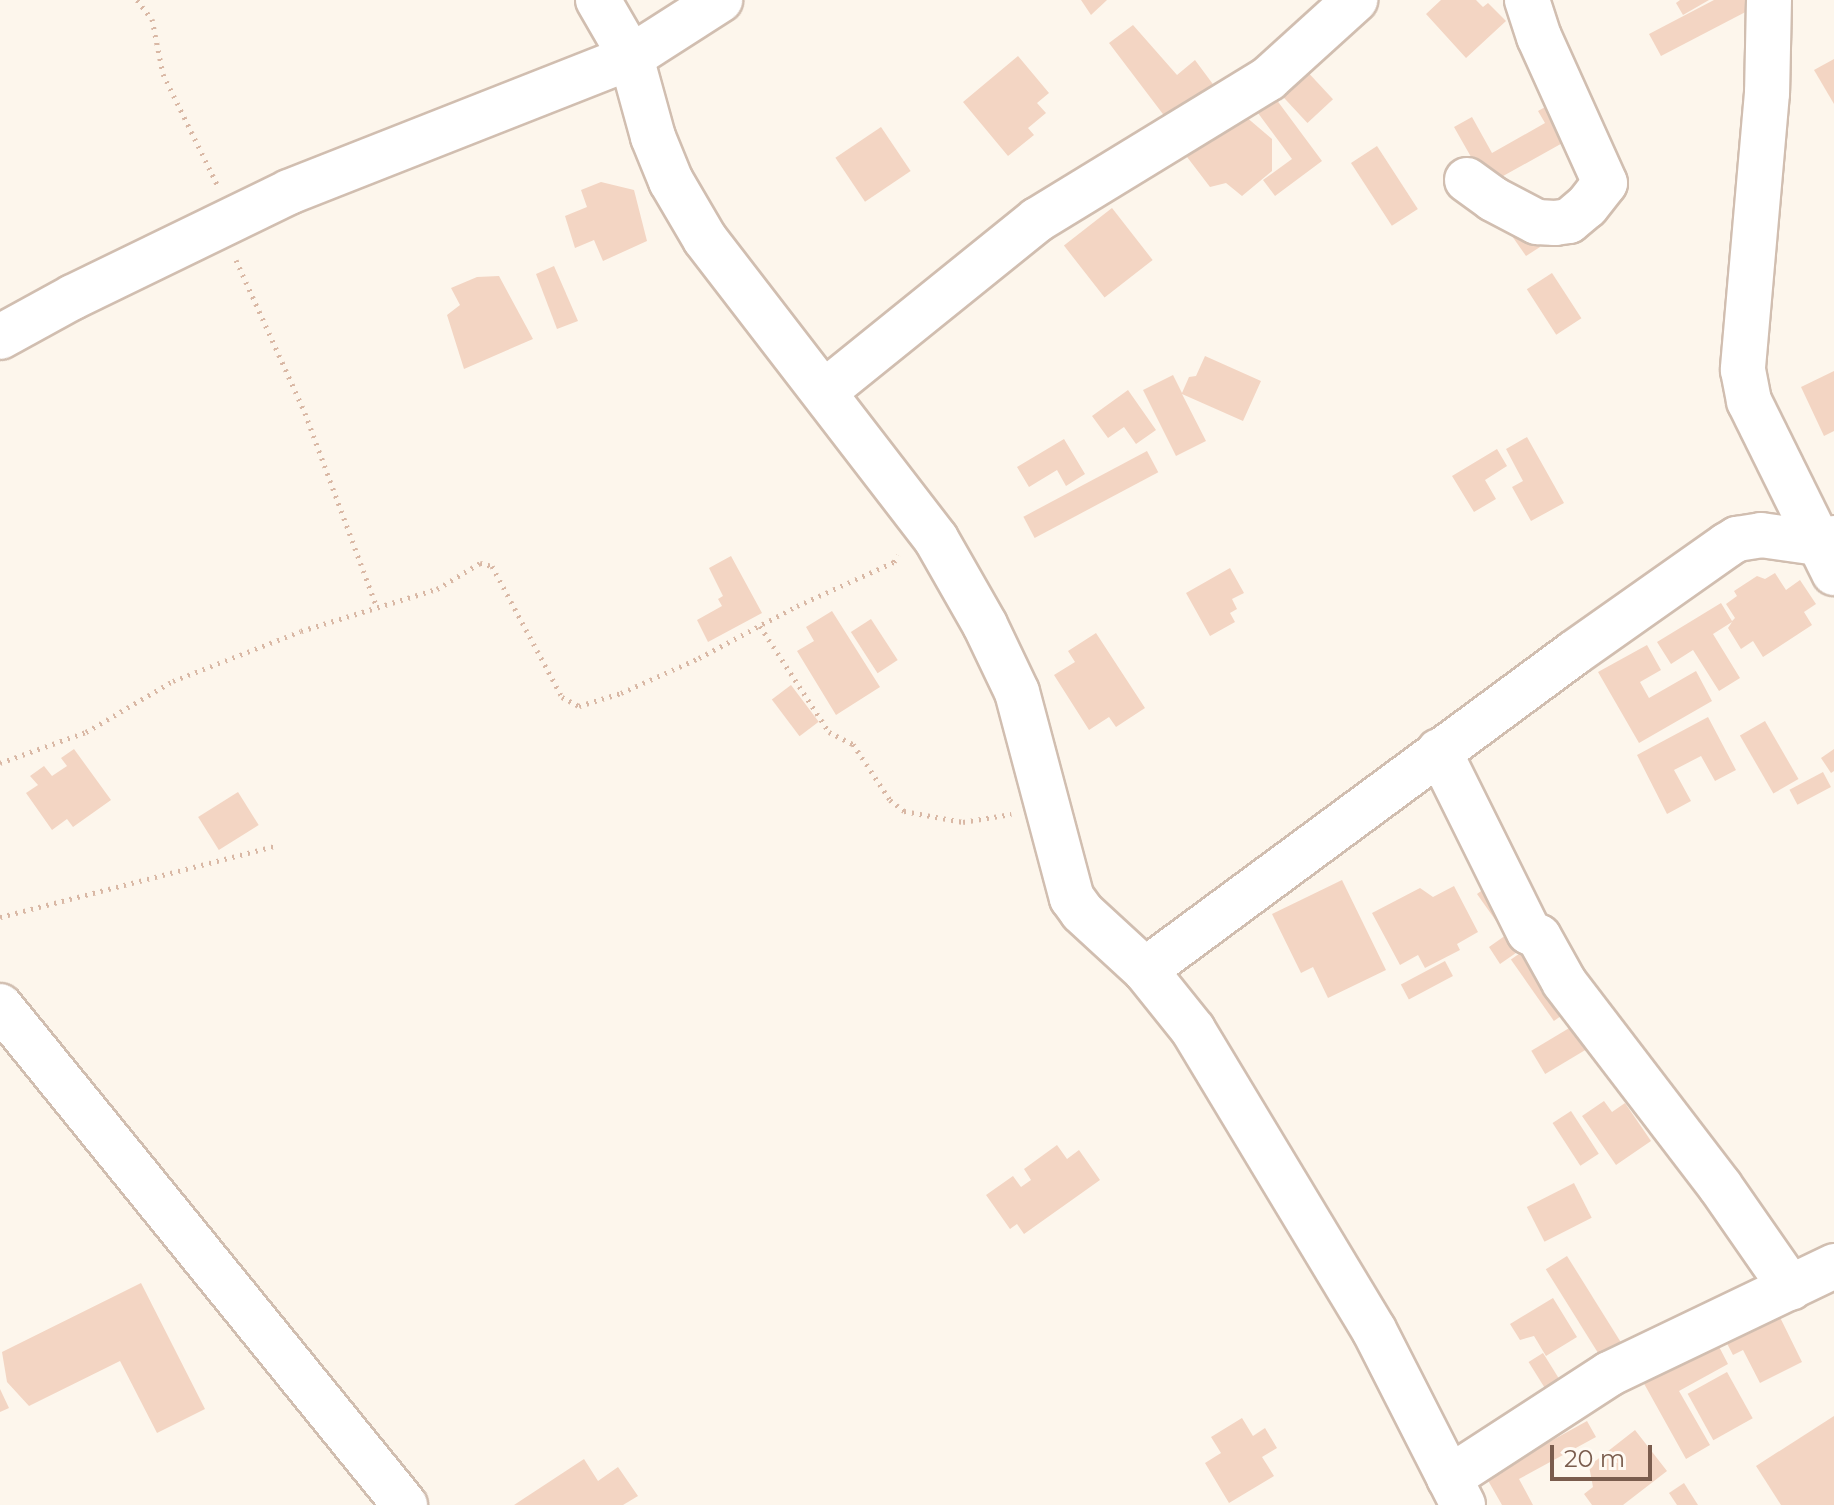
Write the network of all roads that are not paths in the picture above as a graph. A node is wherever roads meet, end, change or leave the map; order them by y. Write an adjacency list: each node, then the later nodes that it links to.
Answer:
1 (598, 0): 6 (street)
2 (720, 0): 6 (street)
3 (1355, 0): 9 (street)
4 (1527, 0): 7 (street)
5 (1769, 0): 10 (street)
6 (631, 57): 8 (street); 9 (street)
7 (1467, 180)
8 (0, 337)
9 (824, 392): 12 (street)
10 (1828, 551): 11 (street)
11 (1439, 751): 12 (street); 15 (street)
12 (1145, 970): 16 (street)
13 (0, 1006): 17 (street)
14 (1834, 1266): 15 (street)
15 (1791, 1288): 16 (street)
16 (1456, 1492)
17 (405, 1505)

